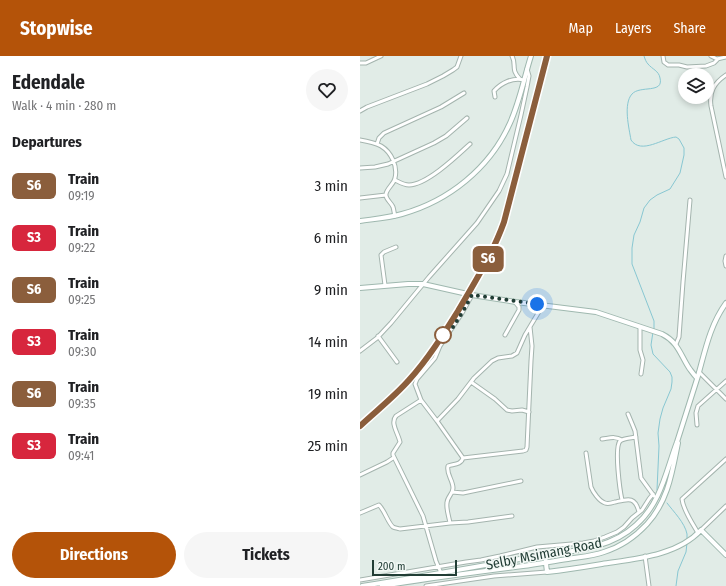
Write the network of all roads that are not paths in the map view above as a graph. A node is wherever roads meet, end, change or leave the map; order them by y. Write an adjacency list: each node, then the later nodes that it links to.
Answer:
1 (381, 56): 9 (street)
2 (461, 56): 15 (street)
3 (512, 56): 12 (street)
4 (531, 56): 10 (main road)
5 (663, 56): 8 (street)
6 (711, 56): 8 (street)
7 (726, 57): 8 (street)
8 (718, 59)
9 (360, 63)
10 (527, 69): 12 (main road); 34 (street)
11 (726, 76): 20 (street)
12 (522, 79): 14 (street); 29 (main road)
13 (464, 93): 18 (street)
14 (495, 97)
15 (360, 111)
16 (467, 118): 22 (street)
17 (360, 140): 18 (street)
18 (377, 144): 22 (street)
19 (470, 144): 25 (street)
20 (722, 156): 21 (street); 24 (street)
21 (726, 158)
22 (394, 161): 23 (street); 25 (street)
23 (360, 168)
24 (726, 177)
25 (395, 180): 26 (street)
26 (386, 195): 27 (street); 29 (street)
27 (360, 198)
28 (690, 200): 45 (street)
29 (395, 216): 30 (main road)
30 (360, 221)
31 (396, 247): 35 (street)
32 (726, 256): 33 (street)
33 (726, 266)
34 (423, 284): 35 (main road); 37 (main road); 44 (street)
35 (385, 285): 36 (main road)
36 (360, 288)
37 (472, 295): 38 (main road); 55 (street)
38 (515, 302): 40 (main road); 43 (street)
39 (726, 303): 48 (main road, Selby Msimang Road)
40 (543, 305): 41 (street); 42 (main road)
41 (530, 327): 52 (street); 56 (street)
42 (642, 328): 45 (main road); 49 (street)
43 (505, 335)
44 (378, 336): 46 (street); 47 (street)
45 (676, 344): 50 (main road)
46 (360, 351)
47 (397, 362)
48 (699, 372): 50 (main road, Selby Msimang Road); 53 (street)
49 (640, 374)
50 (697, 378): 60 (main road, Selby Msimang Road)
51 (726, 381): 53 (street)
52 (471, 382): 56 (street); 58 (street)
53 (717, 389): 54 (street); 59 (street)
54 (726, 399)
55 (421, 400): 58 (street); 65 (street)
56 (529, 412): 66 (street)
57 (628, 414): 61 (street)
58 (437, 421): 66 (street)
59 (697, 425)
60 (682, 426): 72 (main road, Selby Msimang Road); 85 (main road, Selby Msimang Road)
61 (636, 437): 63 (street); 71 (street)
62 (602, 439): 63 (street)
63 (622, 440): 73 (street)
64 (586, 453): 73 (street)
65 (393, 458): 68 (street); 79 (street)
66 (463, 458): 70 (street)
67 (726, 459): 80 (street)
68 (360, 475)
69 (521, 481): 70 (street)
70 (452, 492): 78 (street)
71 (653, 494): 72 (street); 75 (street)
72 (658, 497): 82 (main road, Selby Msimang Road)
73 (622, 500): 75 (street)
74 (726, 506): 80 (street)
75 (639, 512): 81 (street)
76 (360, 513): 79 (street)
77 (512, 516): 78 (street)
78 (450, 523): 79 (street)
79 (426, 526): 86 (street)
80 (699, 532): 83 (main road); 84 (main road)
81 (544, 546): 82 (street); 86 (street)
82 (545, 555): 85 (main road); 88 (main road, Selby Msimang Road)
83 (726, 555)
84 (645, 556): 87 (main road); 94 (street)
85 (546, 563): 87 (main road); 92 (main road, Selby Msimang Road)
86 (438, 567): 88 (street); 89 (street)
87 (547, 572): 90 (street)
88 (441, 573): 91 (main road, Selby Msimang Road)
89 (360, 580)
90 (444, 585): 93 (street)
91 (362, 586)
92 (382, 586)
93 (426, 586)
94 (649, 586)

